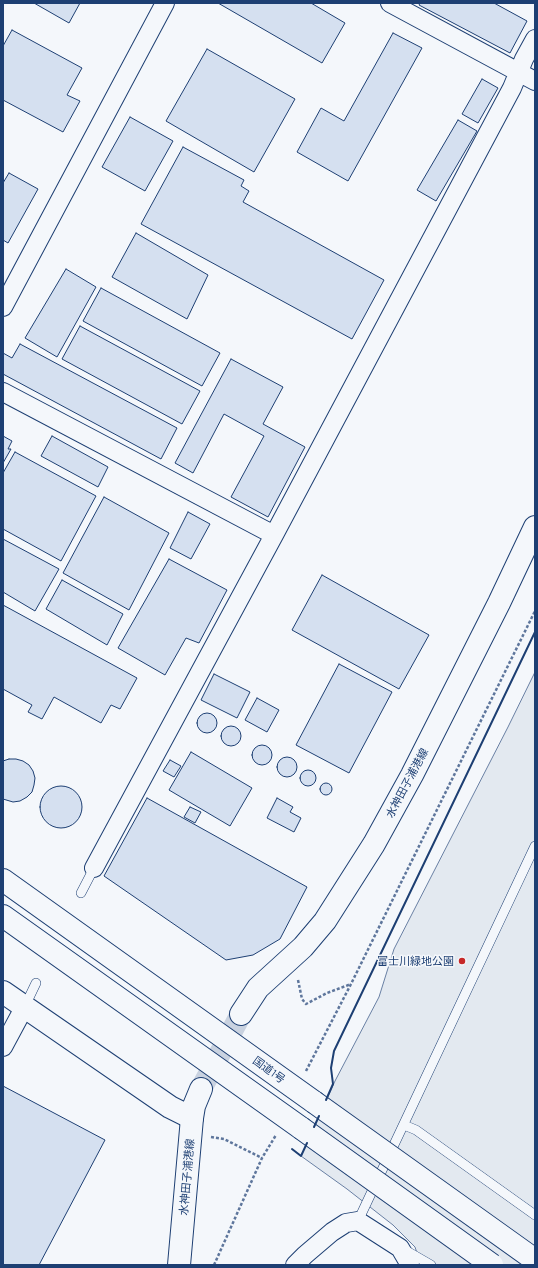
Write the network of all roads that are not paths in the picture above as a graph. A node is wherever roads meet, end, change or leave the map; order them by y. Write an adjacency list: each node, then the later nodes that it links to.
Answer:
1 (165, 3): 6 (street)
2 (390, 3): 4 (street)
3 (535, 38): 4 (street)
4 (518, 72): 5 (street); 9 (street)
5 (535, 81)
6 (3, 307)
7 (3, 392): 9 (street)
8 (535, 527): 18 (main road, 水神田子浦港線)
9 (274, 535): 11 (street)
10 (535, 846): 22 (lane)
11 (94, 868): 13 (lane)
12 (3, 880): 26 (main road, 国道1号, bridge)
13 (81, 893)
14 (3, 916): 31 (main road, bridge)
15 (36, 983): 17 (lane)
16 (3, 992): 17 (main road)
17 (25, 1006): 19 (street); 21 (main road)
18 (241, 1014)
19 (3, 1047)
20 (201, 1090): 21 (main road, 水神田子浦港線)
21 (192, 1118): 27 (main road, 水神田子浦港線)
22 (404, 1125): 23 (lane); 24 (lane)
23 (535, 1215)
24 (358, 1221): 25 (street); 28 (street)
25 (400, 1248): 29 (street); 30 (lane)
26 (535, 1260)
27 (179, 1265)
28 (295, 1265)
29 (410, 1265)
30 (431, 1265)
31 (492, 1265)

